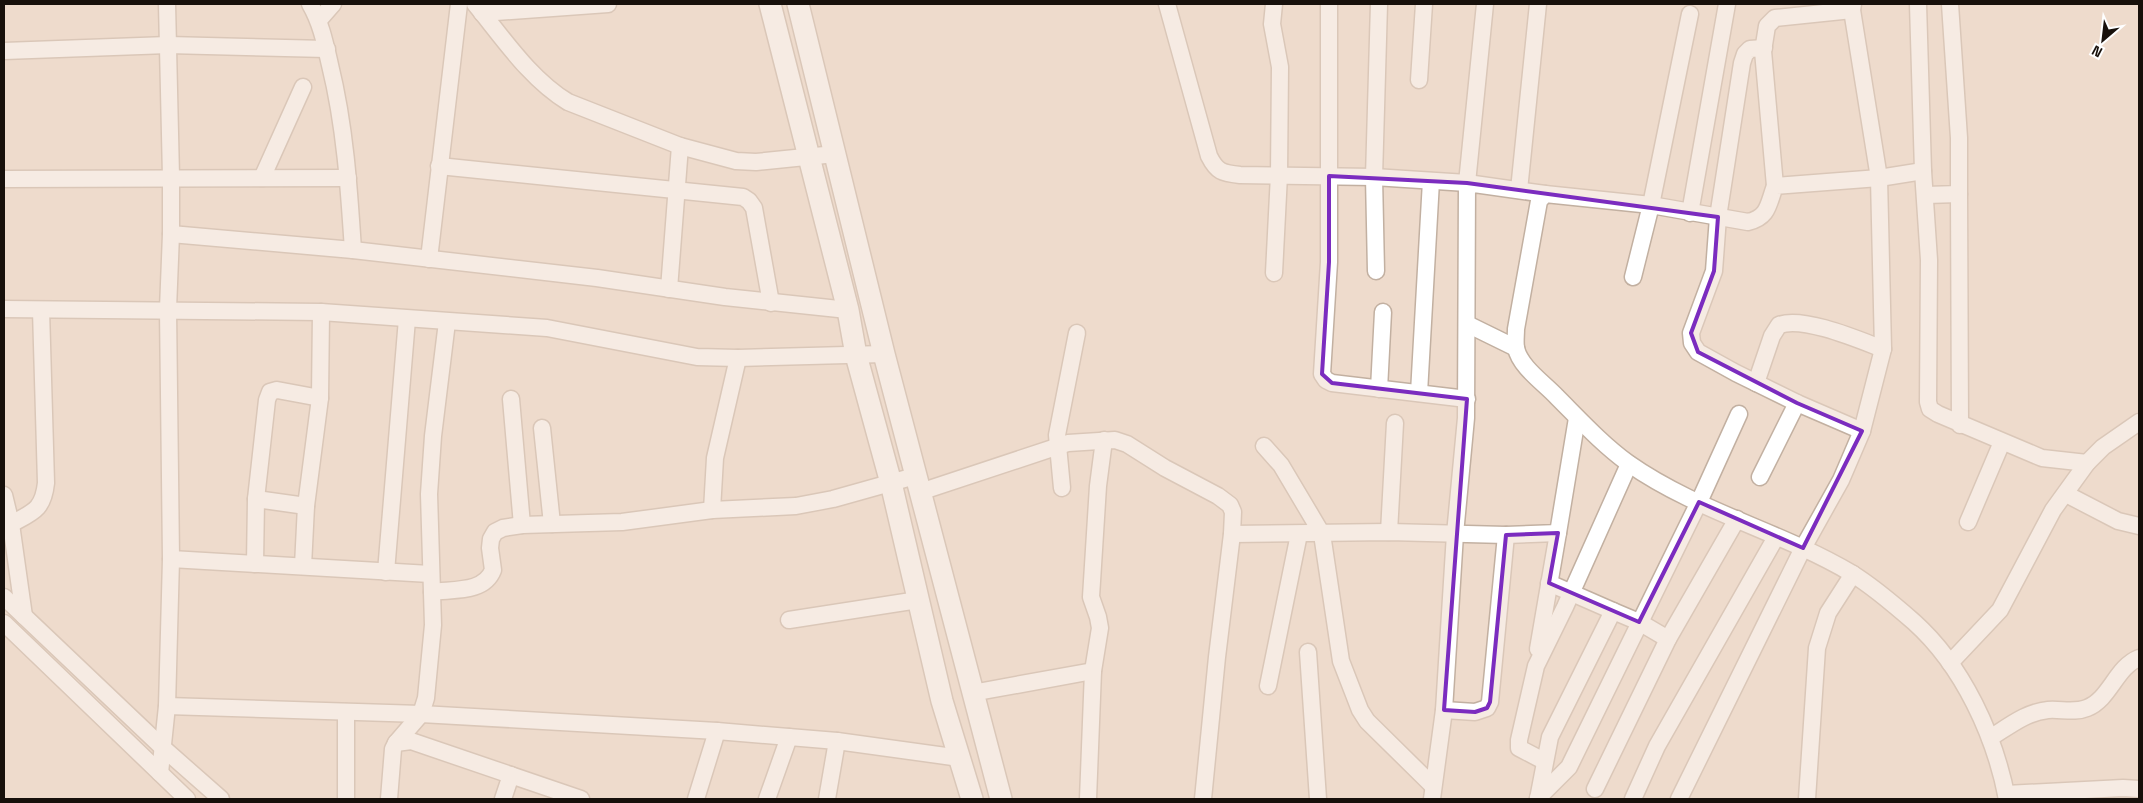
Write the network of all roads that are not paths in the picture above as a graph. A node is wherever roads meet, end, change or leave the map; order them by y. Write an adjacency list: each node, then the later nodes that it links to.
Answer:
1 (167, 4): 22 (street)
2 (310, 4): 21 (street)
3 (333, 4): 21 (street)
4 (460, 4): 31 (street)
5 (608, 4): 19 (street)
6 (770, 4): 30 (main road)
7 (798, 4): 29 (main road)
8 (1167, 4): 33 (street)
9 (1274, 4): 33 (street)
10 (1329, 4): 34 (street)
11 (1379, 4): 36 (street)
12 (1424, 4): 26 (street)
13 (1485, 4): 42 (street)
14 (1538, 4): 44 (street)
15 (1727, 4): 50 (street)
16 (1918, 4): 32 (street)
17 (1950, 4): 47 (street)
18 (1852, 7): 23 (street); 39 (street)
19 (478, 8): 28 (street)
20 (1690, 14): 49 (street)
21 (319, 20): 24 (street)
22 (168, 45): 24 (street); 25 (street); 35 (street)
23 (1764, 48): 43 (street); 51 (street)
24 (327, 49): 38 (street)
25 (4, 51)
26 (1419, 80)
27 (303, 87): 37 (street)
28 (680, 146): 30 (street); 45 (street)
29 (835, 154): 30 (street); 72 (main road)
30 (810, 156): 63 (main road)
31 (439, 166): 45 (street); 54 (street)
32 (1923, 171): 39 (street); 48 (street)
33 (1279, 175): 34 (street); 56 (street)
34 (1329, 176): 36 (street); 76 (street)
35 (171, 177): 37 (street); 40 (street); 52 (street)
36 (1374, 177): 41 (street); 55 (street)
37 (262, 178): 38 (street)
38 (348, 178): 53 (street)
39 (1879, 178): 43 (street); 71 (street)
40 (4, 179)
41 (1430, 181): 42 (street); 77 (street)
42 (1467, 183): 44 (street); 68 (street)
43 (1775, 186): 51 (street)
44 (1519, 190): 46 (street)
45 (678, 191): 58 (street); 59 (street)
46 (1545, 194): 49 (street); 70 (street)
47 (1959, 194): 48 (street); 86 (street)
48 (1926, 195): 86 (street)
49 (1651, 205): 50 (street); 57 (street)
50 (1690, 213): 51 (street)
51 (1718, 217): 75 (street)
52 (171, 234): 53 (street); 61 (street)
53 (353, 250): 54 (street)
54 (430, 259): 58 (street)
55 (1376, 271)
56 (1274, 273)
57 (1633, 277)
58 (670, 289): 59 (street)
59 (771, 303): 63 (street)
60 (4, 309): 62 (street)
61 (168, 309): 62 (street); 64 (street); 120 (street)
62 (41, 310): 107 (street)
63 (848, 310): 73 (main road)
64 (321, 312): 66 (street); 78 (street)
65 (1383, 312): 76 (street)
66 (406, 319): 67 (street); 123 (street)
67 (447, 322): 74 (street); 124 (street)
68 (1466, 324): 70 (street); 80 (street)
69 (1077, 333): 92 (street)
70 (1516, 348): 83 (street)
71 (1883, 349): 75 (street); 88 (street)
72 (884, 354): 73 (street); 97 (main road)
73 (856, 355): 74 (street); 96 (main road)
74 (738, 358): 104 (street)
75 (1756, 383): 81 (street)
76 (1379, 389): 77 (street)
77 (1419, 393): 80 (street)
78 (320, 398): 101 (street); 103 (street)
79 (511, 399): 109 (street)
80 (1467, 399): 116 (street)
81 (1797, 404): 88 (street); 95 (street)
82 (1739, 414): 102 (street)
83 (1577, 418): 93 (street); 112 (street)
84 (2139, 422): 94 (street)
85 (1396, 423): 111 (street)
86 (1960, 425): 90 (street)
87 (542, 428): 108 (street)
88 (1862, 431): 119 (street)
89 (1104, 440): 92 (street); 113 (street); 141 (street)
90 (2002, 442): 94 (street); 106 (street)
91 (1264, 446): 115 (street)
92 (1058, 447): 97 (street); 98 (street)
93 (1629, 464): 102 (street); 128 (street)
94 (2087, 464): 99 (street)
95 (1760, 477)
96 (891, 483): 97 (street); 104 (street); 130 (main road)
97 (917, 484): 143 (main road)
98 (1062, 488)
99 (2066, 494): 110 (street); 139 (street)
100 (4, 495): 107 (street)
101 (256, 499): 103 (street); 121 (street)
102 (1699, 502): 105 (street); 134 (street)
103 (306, 506): 122 (street)
104 (712, 510): 108 (street)
105 (1737, 519): 118 (street); 136 (street)
106 (1968, 522)
107 (11, 524): 132 (street)
108 (552, 524): 109 (street)
109 (522, 525): 127 (street)
110 (2139, 526)
111 (1389, 532): 115 (street); 116 (street)
112 (1558, 533): 117 (street); 126 (street)
113 (1232, 534): 114 (street); 174 (street)
114 (1299, 534): 115 (street); 142 (street)
115 (1322, 534): 160 (street)
116 (1455, 534): 117 (street); 145 (street)
117 (1506, 535): 145 (street)
118 (1776, 536): 119 (street); 177 (street)
119 (1803, 548): 125 (street); 178 (street)
120 (171, 559): 121 (street); 144 (street)
121 (255, 564): 122 (street)
122 (303, 566): 123 (street)
123 (386, 572): 124 (street)
124 (430, 574): 127 (street)
125 (1853, 574): 139 (street); 179 (street)
126 (1549, 583): 128 (street); 140 (street)
127 (432, 592): 147 (street)
128 (1572, 592): 131 (street); 140 (street)
129 (4, 597): 132 (street)
130 (918, 600): 133 (street); 154 (main road)
131 (1613, 611): 134 (street); 155 (street)
132 (24, 616): 153 (street)
133 (789, 620)
134 (1639, 622): 136 (street); 176 (street)
135 (4, 624): 156 (street)
136 (1668, 639): 158 (street)
137 (1308, 652): 175 (street)
138 (2139, 658): 150 (street)
139 (1950, 663): 150 (street)
140 (1536, 666): 155 (street)
141 (1093, 671): 143 (street); 173 (street)
142 (1268, 686)
143 (972, 692): 172 (main road)
144 (167, 706): 146 (street); 153 (street)
145 (1444, 710): 160 (street)
146 (346, 712): 147 (street); 164 (street)
147 (421, 714): 148 (street); 152 (street)
148 (718, 731): 149 (street); 168 (street)
149 (789, 737): 151 (street); 169 (street)
150 (1990, 738): 161 (street)
151 (837, 741): 154 (street); 170 (street)
152 (396, 743): 157 (street); 165 (street)
153 (162, 747): 156 (street); 163 (street)
154 (960, 758): 171 (main road)
155 (1544, 761): 176 (street)
156 (160, 773): 162 (street)
157 (511, 775): 166 (street); 167 (street)
158 (1595, 789)
159 (2139, 789): 161 (street)
160 (1433, 793)
161 (2006, 796)
162 (187, 799)
163 (221, 799)
164 (346, 799)
165 (389, 799)
166 (503, 799)
167 (582, 799)
168 (696, 799)
169 (767, 799)
170 (827, 799)
171 (972, 799)
172 (1002, 799)
173 (1088, 799)
174 (1203, 799)
175 (1318, 799)
176 (1538, 799)
177 (1633, 799)
178 (1680, 799)
179 (1807, 799)

